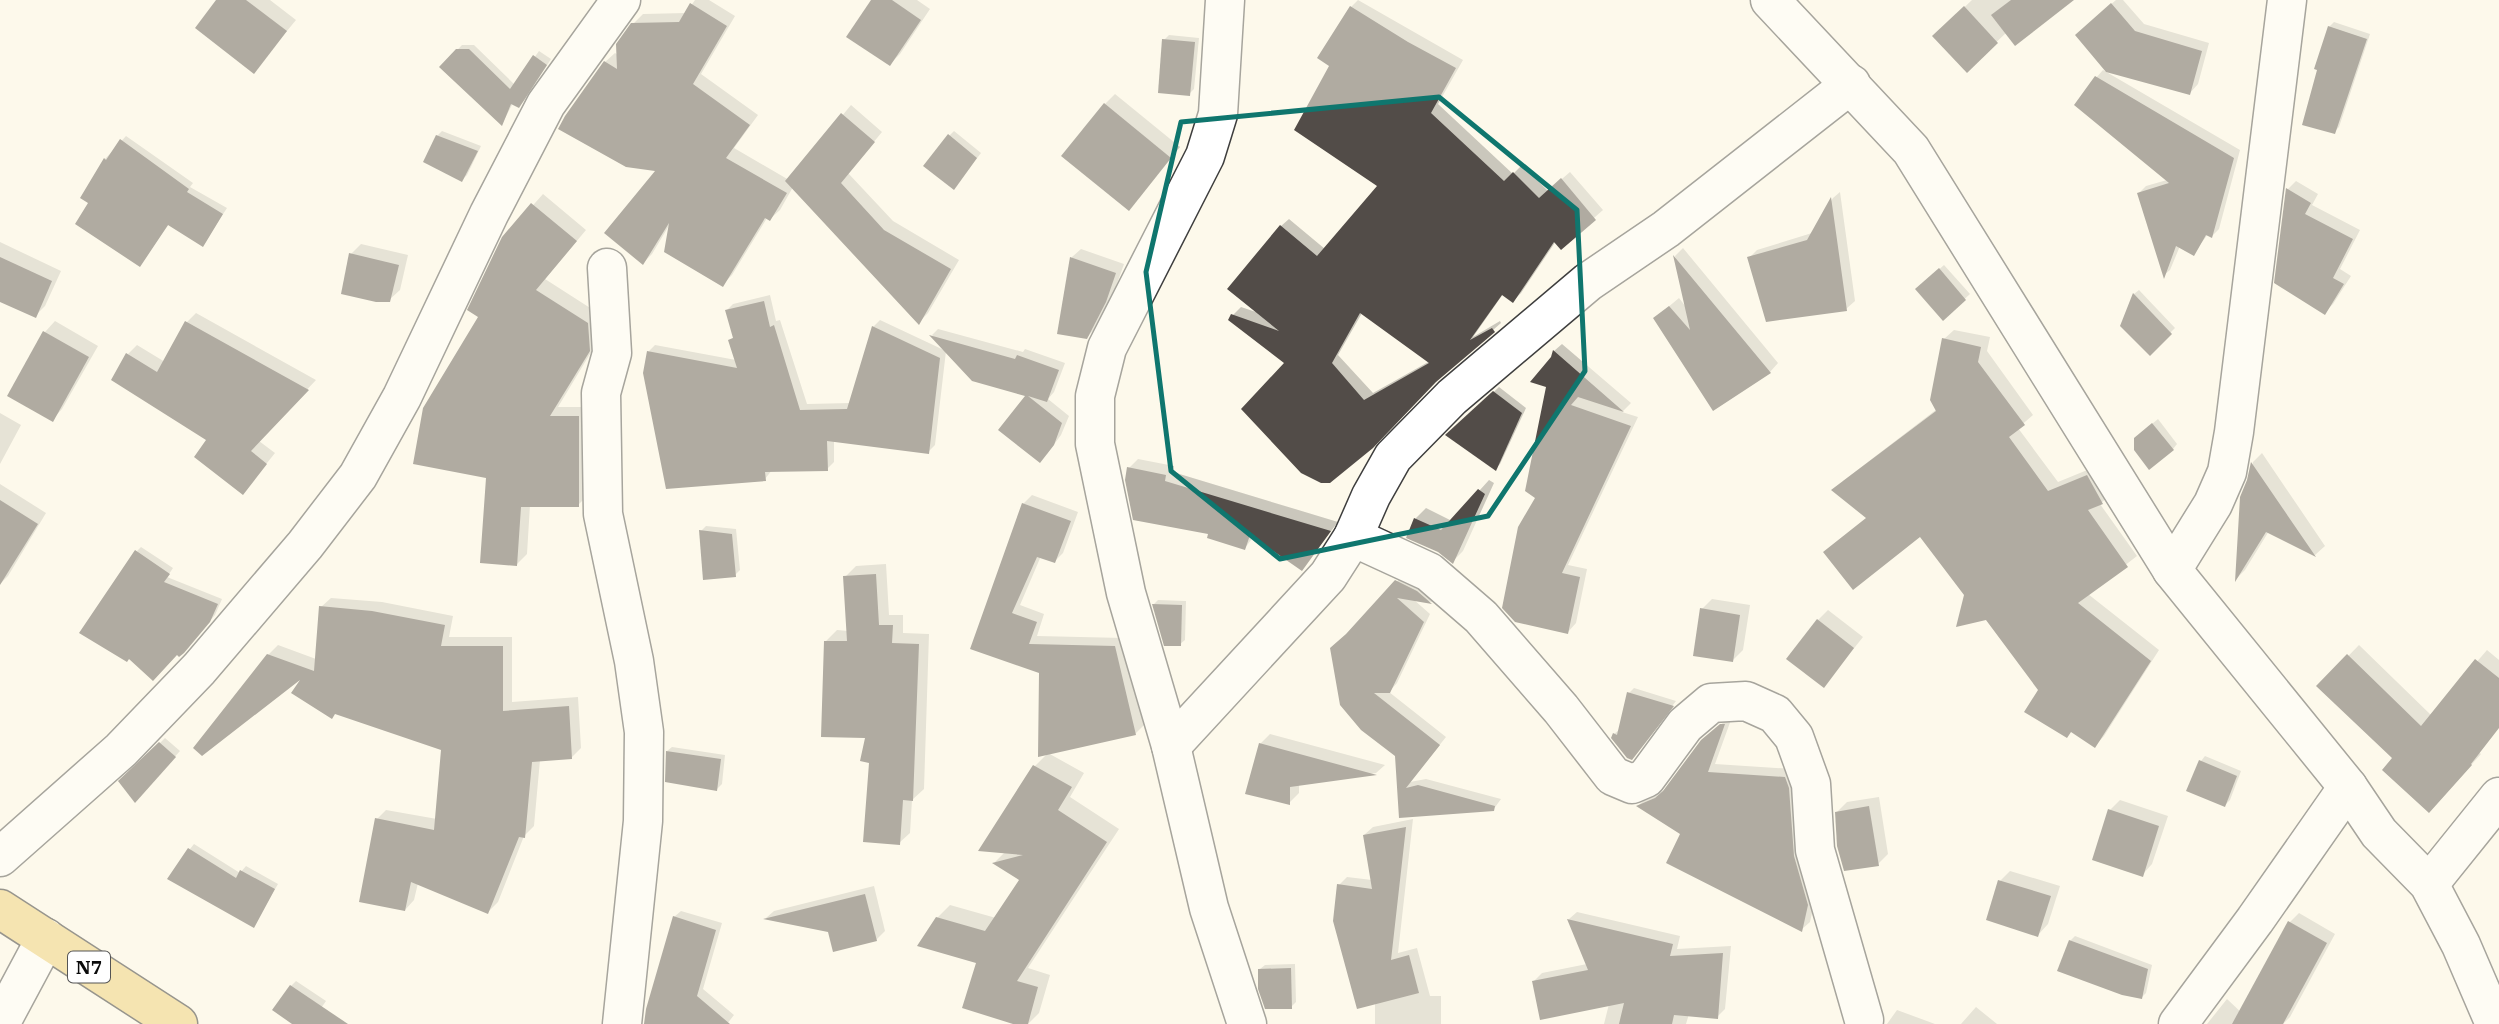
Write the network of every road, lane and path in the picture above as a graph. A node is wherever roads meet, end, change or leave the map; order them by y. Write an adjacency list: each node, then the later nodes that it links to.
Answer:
1 (621, 0): 12 (street)
2 (1225, 0): 9 (street)
3 (2287, 0): 8 (street)
4 (1788, 7): 5 (street)
5 (1851, 84): 7 (street); 8 (street)
6 (607, 268): 20 (street)
7 (1353, 537): 9 (street); 16 (street)
8 (2172, 570): 10 (street)
9 (1171, 746): 21 (street)
10 (2348, 787): 13 (street); 22 (street)
11 (2499, 797): 13 (street)
12 (0, 857)
13 (2429, 884): 17 (street)
14 (0, 909): 15 (main road, N7)
15 (46, 939): 18 (street); 19 (main road, N7)
16 (1864, 1020)
17 (2496, 1023)
18 (0, 1024)
19 (178, 1024)
20 (622, 1024)
21 (1247, 1024)
22 (2178, 1024)

